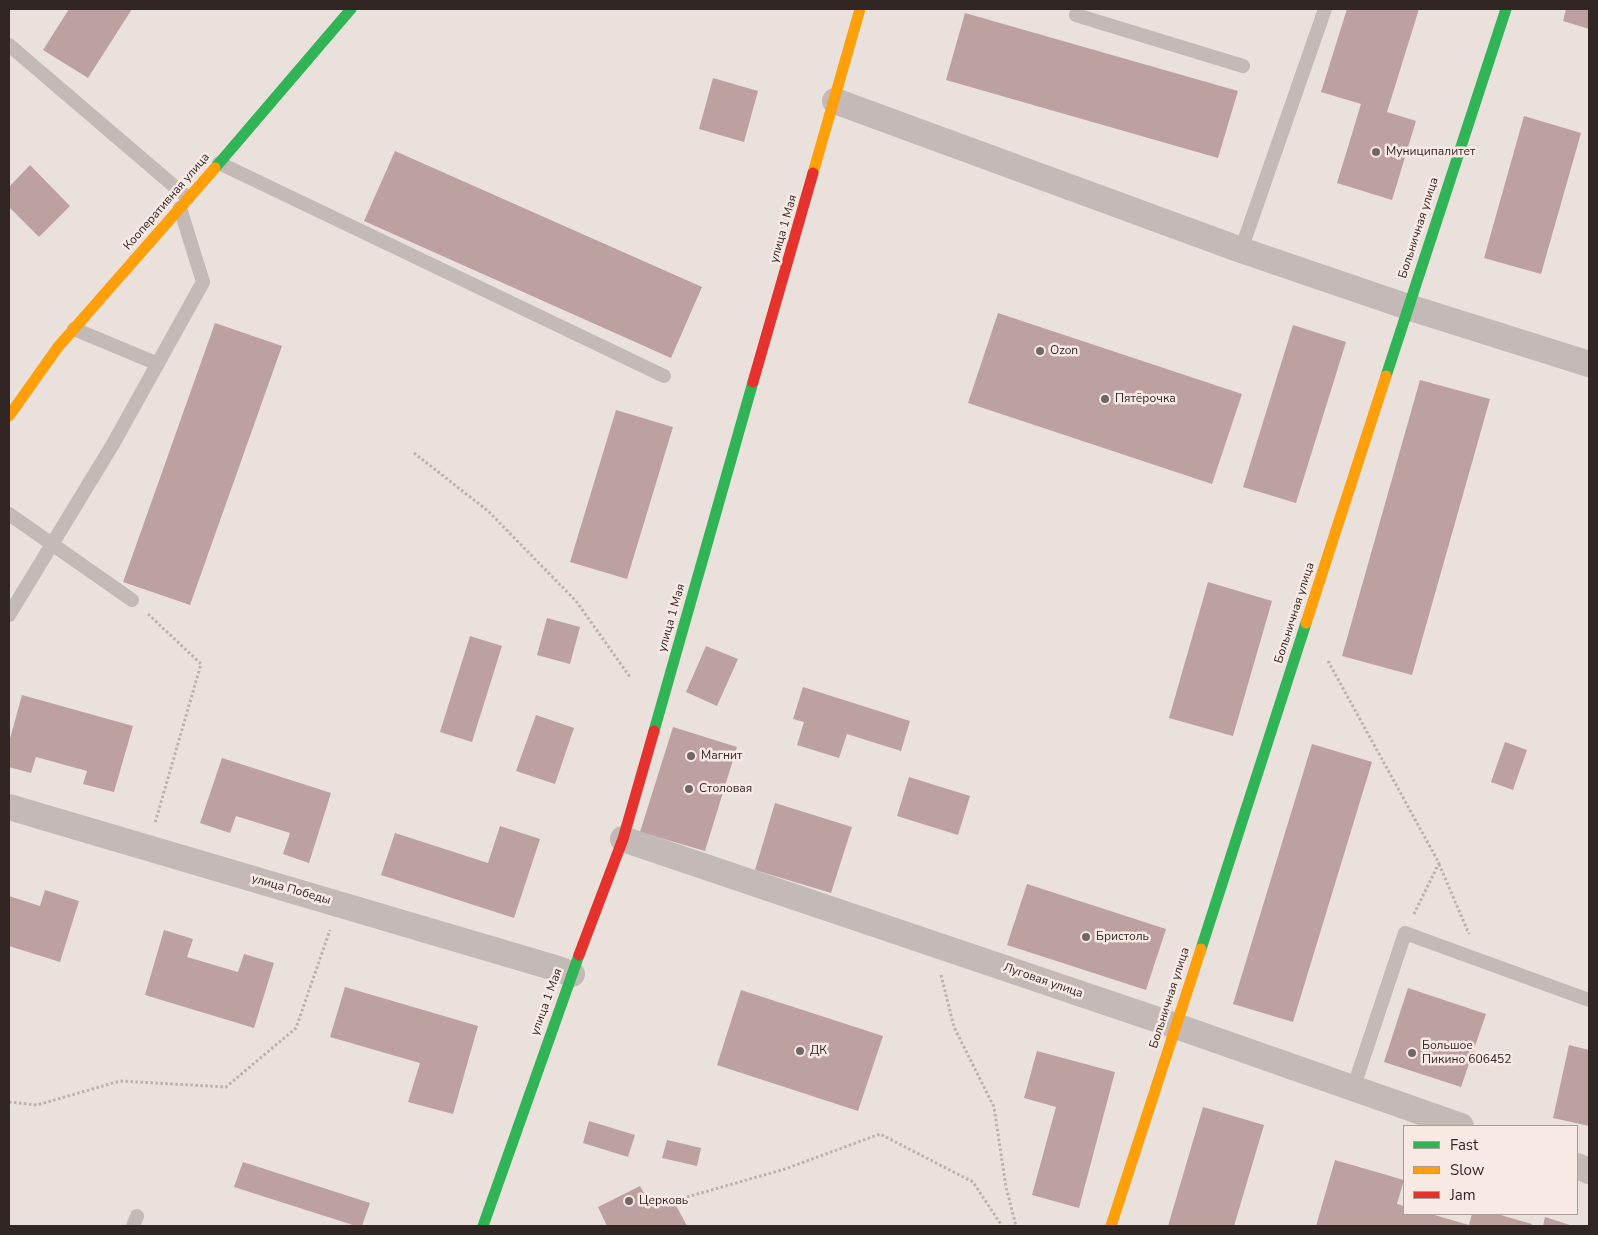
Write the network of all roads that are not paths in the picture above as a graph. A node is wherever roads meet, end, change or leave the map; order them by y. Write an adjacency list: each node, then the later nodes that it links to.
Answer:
1 (351, 9): 9 (street, Кооперативная улица)
2 (860, 9): 8 (street, улица 1 Мая)
3 (1078, 9): 7 (lane)
4 (1325, 9): 11 (lane)
5 (1506, 9): 12 (street, Больничная улица)
6 (9, 46): 10 (lane)
7 (1243, 66)
8 (835, 100): 11 (street); 23 (street, улица 1 Мая)
9 (219, 163): 10 (street, Кооперативная улица); 16 (lane)
10 (184, 203): 13 (street, Кооперативная улица); 14 (lane)
11 (1241, 250): 12 (street)
12 (1408, 307): 15 (street); 26 (street, Больничная улица)
13 (74, 329): 14 (lane); 17 (street, Кооперативная улица)
14 (158, 364): 19 (lane)
15 (1589, 364)
16 (664, 376)
17 (9, 416)
18 (9, 514): 19 (lane)
19 (52, 544): 20 (lane); 21 (lane)
20 (132, 600)
21 (9, 616)
22 (9, 807): 24 (street, улица Победы)
23 (623, 839): 24 (street, улица 1 Мая); 26 (street, Луговая улица)
24 (572, 974): 29 (street, улица 1 Мая)
25 (1589, 1000): 27 (lane)
26 (1176, 1026): 27 (street, Луговая улица); 30 (street, Больничная улица)
27 (1353, 1089): 28 (street, Луговая улица)
28 (1459, 1125)
29 (483, 1226)
30 (1111, 1226)

